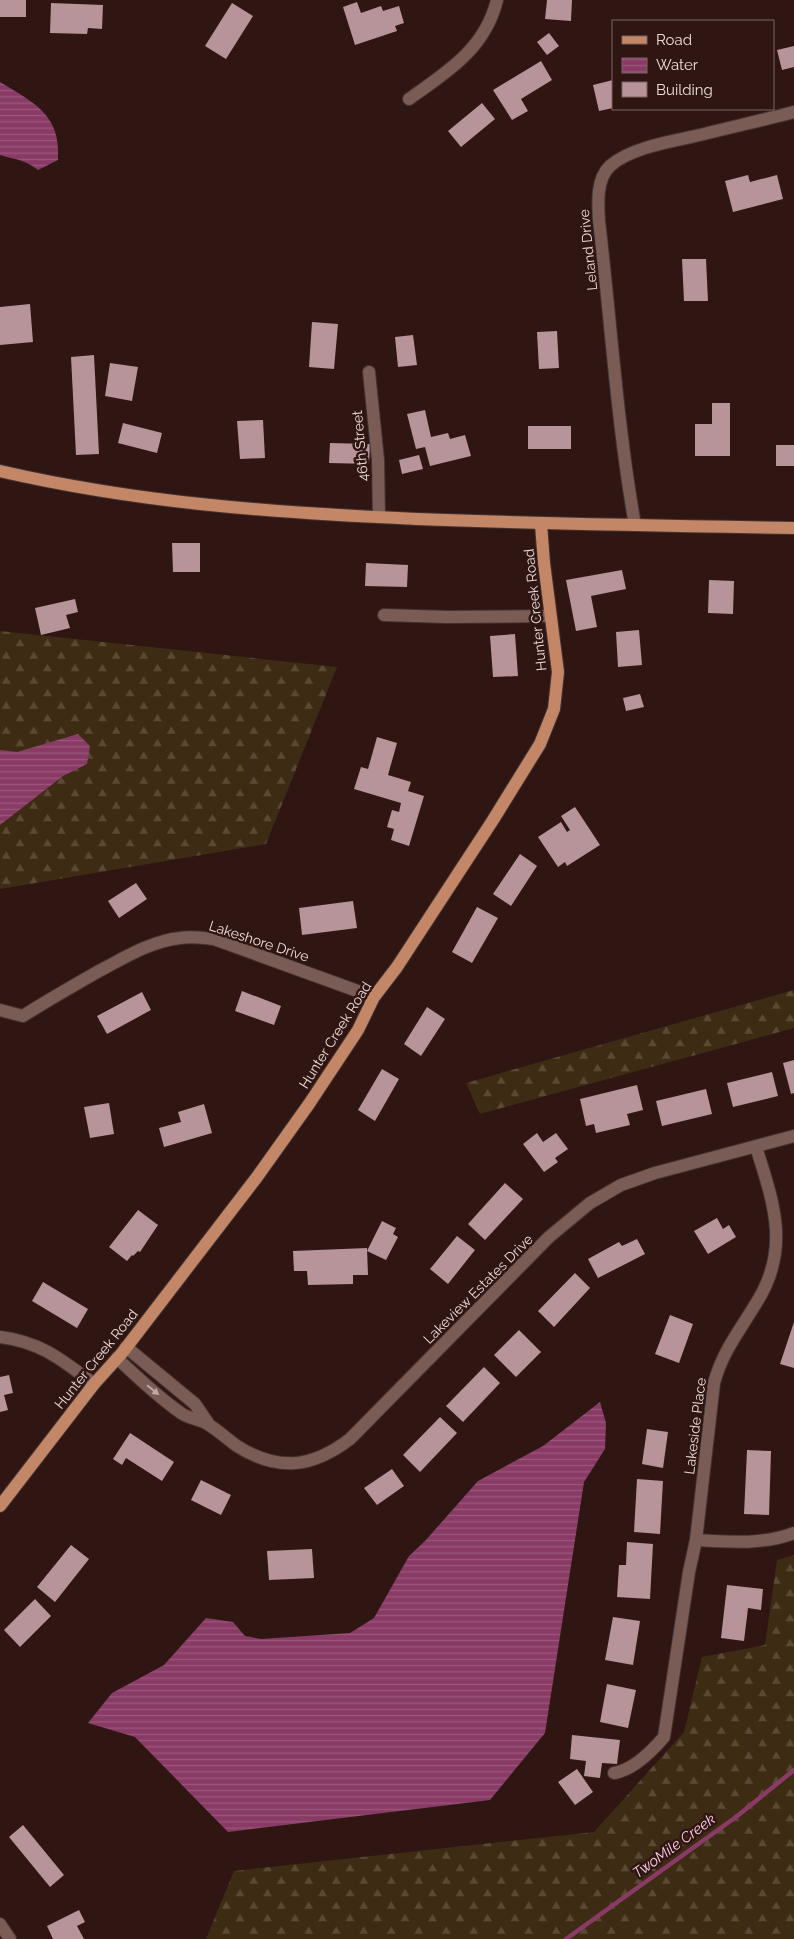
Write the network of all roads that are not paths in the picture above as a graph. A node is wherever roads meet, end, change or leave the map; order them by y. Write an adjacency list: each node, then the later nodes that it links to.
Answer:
1 (497, 0): 2 (street)
2 (409, 99)
3 (794, 112): 8 (street, Leland Drive)
4 (369, 372): 6 (street, 46th Street)
5 (0, 471): 6 (main road)
6 (379, 517): 7 (main road)
7 (542, 524): 8 (main road); 11 (main road, Hunter Creek Road)
8 (635, 525): 9 (main road)
9 (794, 528)
10 (384, 615): 11 (street)
11 (550, 616): 12 (main road, Hunter Creek Road)
12 (374, 998): 13 (street, Lakeshore Drive); 17 (main road, Hunter Creek Road)
13 (0, 1010)
14 (794, 1136): 15 (street, Lakeview Estates Drive)
15 (756, 1147): 20 (street, Lakeview Estates Drive); 23 (street, Lakeside Place)
16 (0, 1337): 19 (street)
17 (126, 1347): 18 (main road, Hunter Creek Road); 20 (street, Lakeview Estates Drive)
18 (117, 1358): 19 (main road, Hunter Creek Road); 20 (street, Lakeview Estates Drive, one-way to 20)
19 (94, 1384): 21 (main road, Hunter Creek Road)
20 (208, 1423)
21 (0, 1506)
22 (794, 1533): 23 (street)
23 (696, 1540): 24 (street, Lakeside Place)
24 (614, 1773)
25 (0, 1924): 26 (street)
26 (10, 1939)

